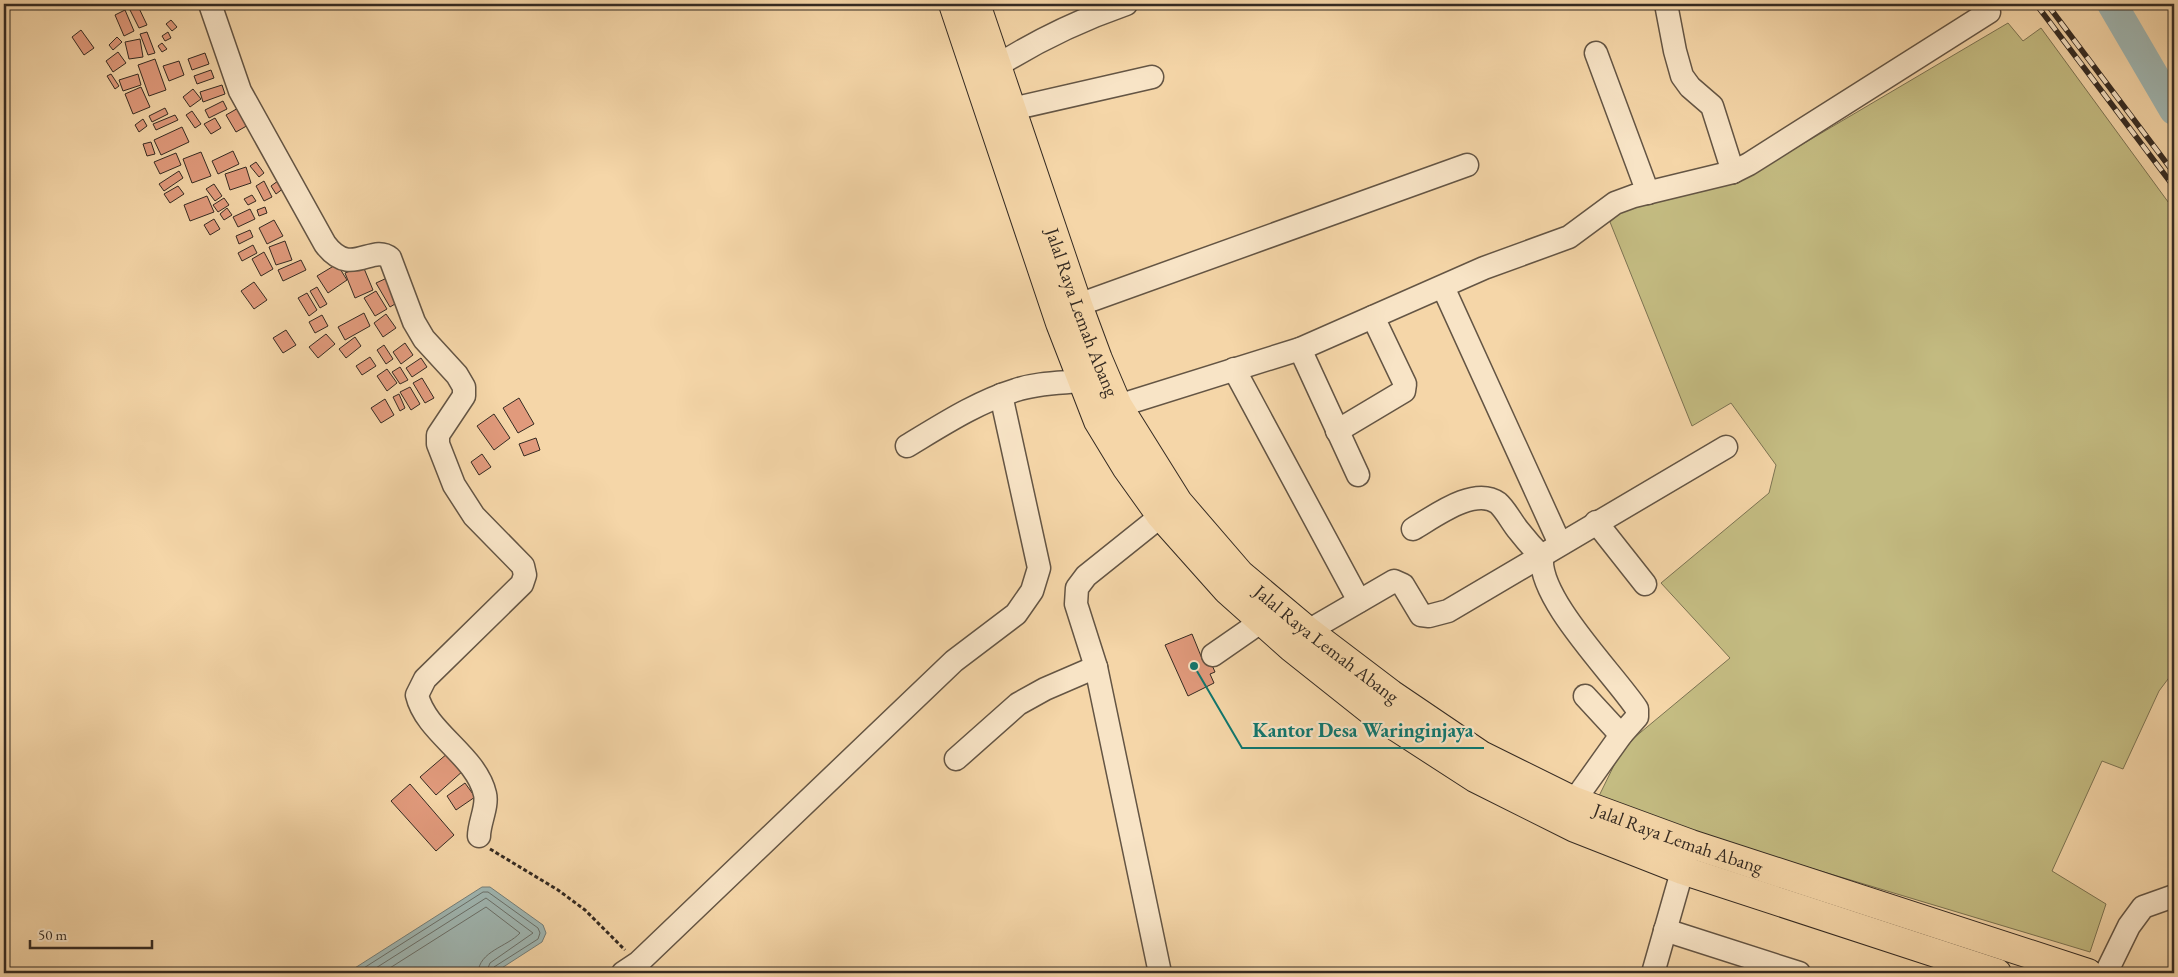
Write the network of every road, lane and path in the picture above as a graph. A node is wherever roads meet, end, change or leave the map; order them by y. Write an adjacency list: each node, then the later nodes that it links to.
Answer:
1 (210, 4): 41 (street)
2 (953, 4): 19 (highway, Jalal Raya Lemah Abang)
3 (976, 4): 8 (highway, Jalal Raya Lemah Abang)
4 (1126, 4): 8 (street)
5 (1666, 4): 12 (street)
6 (1989, 12): 12 (street)
7 (1596, 53): 13 (street)
8 (998, 66): 10 (highway, Jalal Raya Lemah Abang)
9 (1152, 77): 10 (street)
10 (1012, 109): 15 (highway, Jalal Raya Lemah Abang)
11 (1467, 165): 15 (street)
12 (1733, 172): 13 (street)
13 (1648, 193): 14 (street)
14 (1443, 286): 16 (street); 29 (street)
15 (1078, 305): 21 (highway, Jalal Raya Lemah Abang)
16 (1373, 317): 17 (street); 22 (street)
17 (1300, 348): 18 (street); 22 (street)
18 (1234, 369): 21 (street); 32 (street)
19 (1081, 381): 20 (street); 26 (highway, Jalal Raya Lemah Abang)
20 (1001, 395): 23 (street); 46 (street)
21 (1118, 406): 34 (highway, Jalal Raya Lemah Abang)
22 (1337, 431): 25 (street)
23 (907, 446)
24 (1726, 447): 27 (street)
25 (1358, 475)
26 (1161, 516): 33 (highway, Jalal Raya Lemah Abang); 36 (street)
27 (1596, 522): 29 (street); 31 (street)
28 (1413, 529): 30 (street)
29 (1560, 544): 30 (street)
30 (1542, 557): 32 (street); 38 (street)
31 (1645, 584)
32 (1359, 600): 34 (street)
33 (1262, 621): 35 (street); 43 (highway, Jalal Raya Lemah Abang)
34 (1308, 631): 40 (highway, Jalal Raya Lemah Abang)
35 (1213, 655)
36 (1096, 667): 39 (street); 47 (street)
37 (1585, 696): 38 (street)
38 (1621, 735): 40 (street)
39 (956, 759)
40 (1574, 801): 42 (highway, Jalal Raya Lemah Abang)
41 (479, 836): 46 (path)
42 (1690, 844): 43 (street); 51 (highway, Jalal Raya Lemah Abang)
43 (1682, 870): 45 (street); 50 (highway, Jalal Raya Lemah Abang)
44 (2174, 896): 52 (street)
45 (1665, 930): 48 (street); 49 (street)
46 (630, 968)
47 (1160, 973)
48 (1653, 973)
49 (1799, 973)
50 (1997, 973)
51 (2088, 973)
52 (2106, 973)

